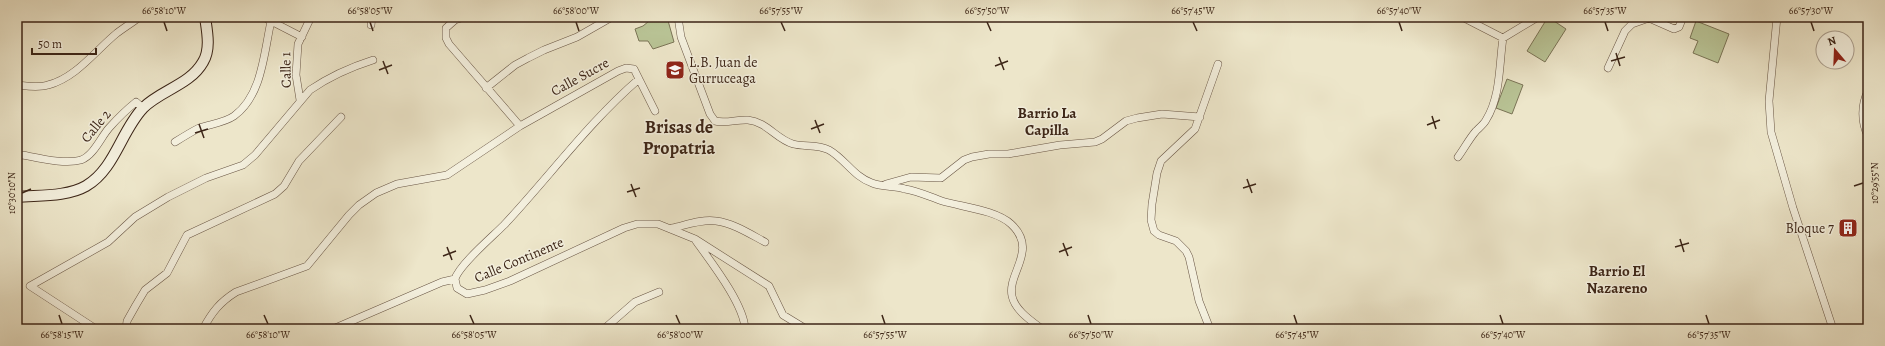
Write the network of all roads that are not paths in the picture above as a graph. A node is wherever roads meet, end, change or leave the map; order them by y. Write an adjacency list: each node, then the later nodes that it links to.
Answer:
1 (140, 17): 19 (street)
2 (205, 17): 23 (main road)
3 (311, 17): 13 (street, Calle 1)
4 (372, 17): 12 (street)
5 (464, 17): 20 (street)
6 (612, 17): 20 (street)
7 (678, 17): 32 (street)
8 (1462, 17): 14 (street)
9 (1538, 17): 14 (street)
10 (1683, 17): 17 (street)
11 (1778, 17): 52 (street)
12 (370, 25)
13 (302, 37): 22 (street, Calle 1); 29 (street)
14 (1503, 38): 31 (street)
15 (373, 60): 22 (street)
16 (1218, 64): 26 (street)
17 (1608, 68)
18 (639, 79): 24 (street, Calle Sucre); 27 (street, Calle Sucre); 37 (street, Calle Continente)
19 (17, 85)
20 (486, 88): 27 (street)
21 (1868, 91): 28 (street)
22 (300, 100): 42 (street)
23 (143, 108): 30 (street, Calle 2); 33 (main road)
24 (655, 111)
25 (340, 117): 43 (street)
26 (1200, 117): 32 (street); 51 (street)
27 (520, 126): 44 (street)
28 (1868, 136)
29 (175, 142)
30 (17, 154)
31 (1458, 157)
32 (882, 186): 39 (street)
33 (17, 197)
34 (672, 228): 35 (street, Calle Continente); 36 (street); 37 (street, Calle Continente)
35 (695, 239): 47 (street); 48 (street, Calle Continente)
36 (765, 242)
37 (455, 279): 45 (street)
38 (659, 292): 46 (street)
39 (1030, 320): 49 (street); 50 (street)
40 (17, 326): 41 (main road)
41 (19, 329)
42 (96, 329)
43 (126, 329)
44 (203, 329)
45 (333, 329)
46 (604, 329)
47 (745, 329)
48 (806, 329)
49 (1033, 329)
50 (1042, 329)
51 (1210, 329)
52 (1833, 329)

